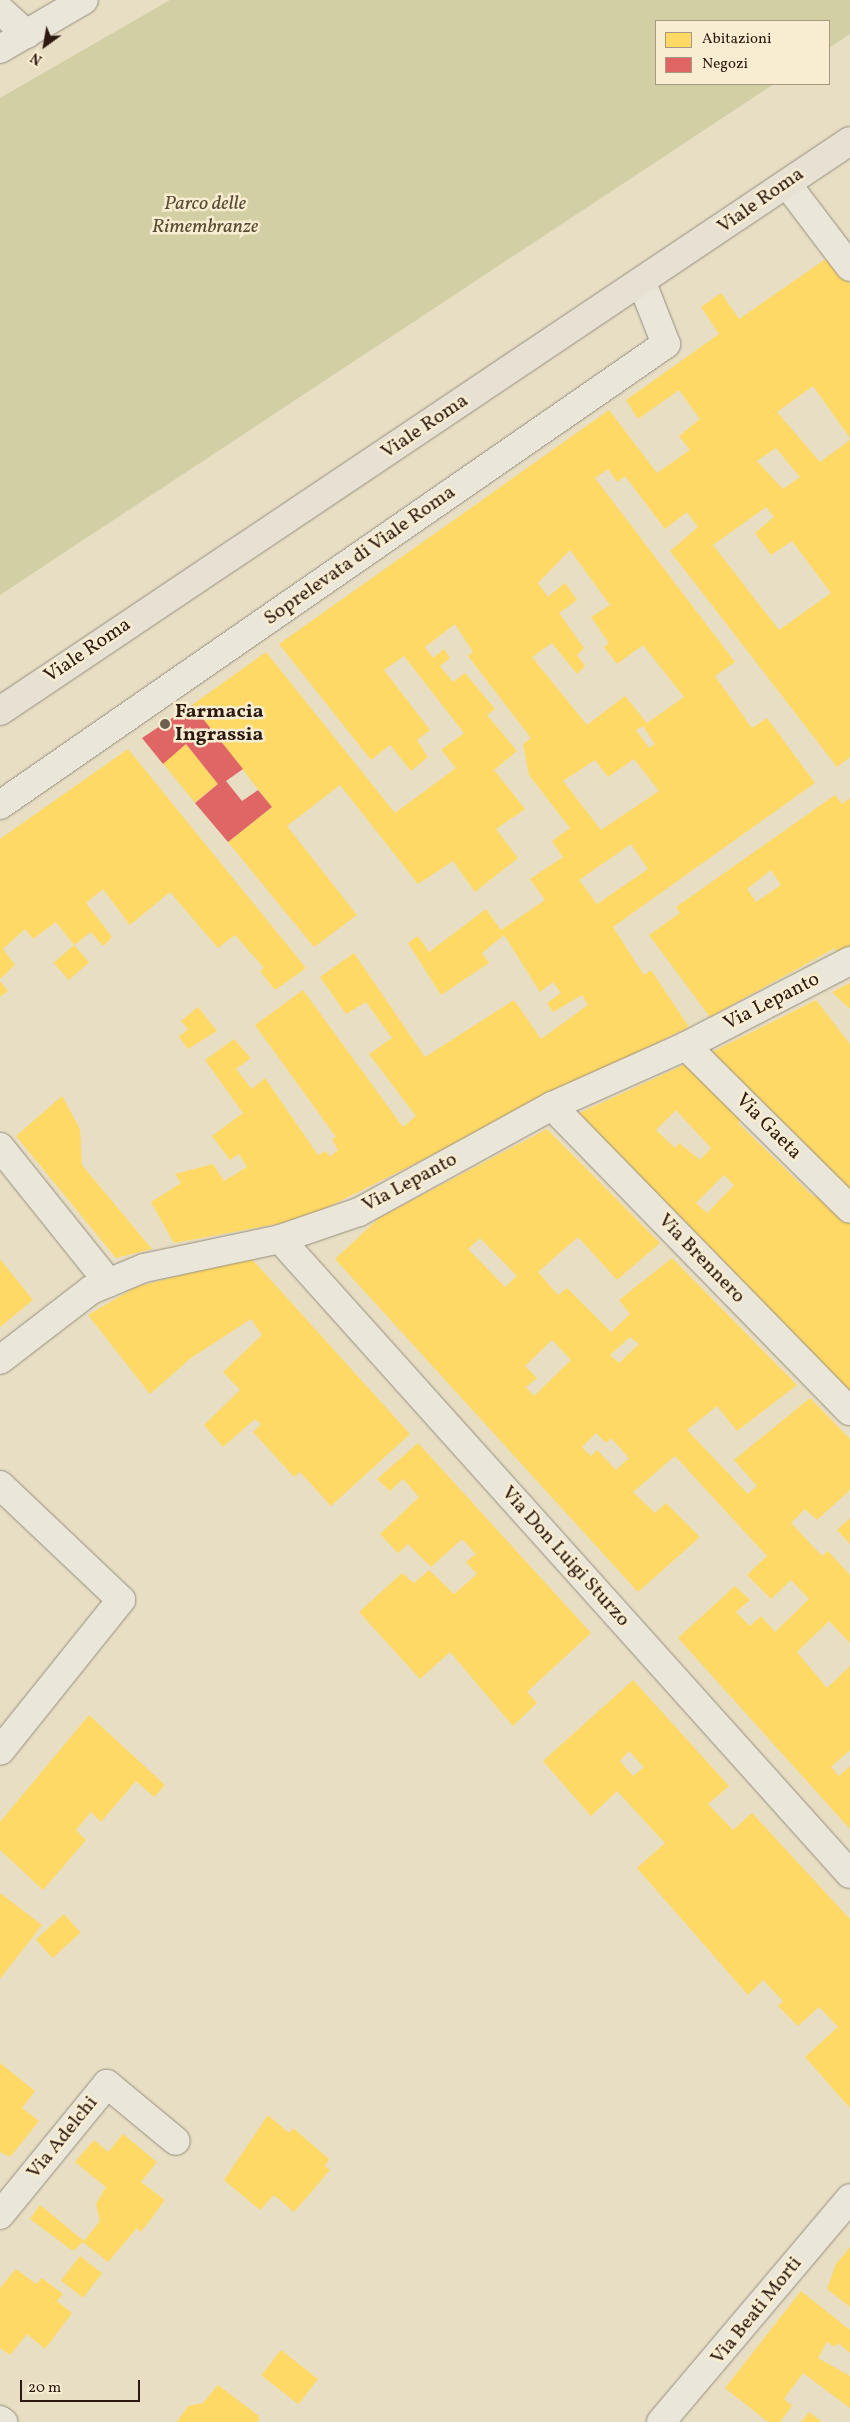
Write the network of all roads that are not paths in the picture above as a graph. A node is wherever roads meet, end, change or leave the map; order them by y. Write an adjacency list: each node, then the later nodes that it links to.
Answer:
1 (84, 0): 3 (street)
2 (0, 10): 3 (street)
3 (26, 34): 4 (street)
4 (0, 49)
5 (850, 141): 6 (main road, Viale Roma)
6 (787, 184): 7 (street); 8 (main road, Viale Roma)
7 (850, 267)
8 (642, 283): 9 (main road, Viale Roma); 10 (street, Soprelevata di Viale Roma)
9 (0, 711)
10 (0, 805)
11 (850, 961): 12 (street, Via Lepanto)
12 (686, 1046): 13 (street, Via Lepanto); 15 (street, Via Gaeta)
13 (552, 1106): 16 (street, Via Lepanto); 19 (street, Via Brennero)
14 (0, 1147): 17 (street)
15 (850, 1209)
16 (280, 1240): 17 (street, Via Lepanto); 22 (street, Via Don Luigi Sturzo)
17 (109, 1283): 18 (street, Via Lepanto)
18 (0, 1360)
19 (850, 1411)
20 (0, 1485): 21 (street)
21 (0, 1751)
22 (850, 1874)
23 (176, 2141): 25 (street, Via Adelchi)
24 (850, 2198): 28 (street, Via Beati Morti)
25 (0, 2215)
26 (0, 2420): 27 (street)
27 (3, 2422)
28 (661, 2422)

